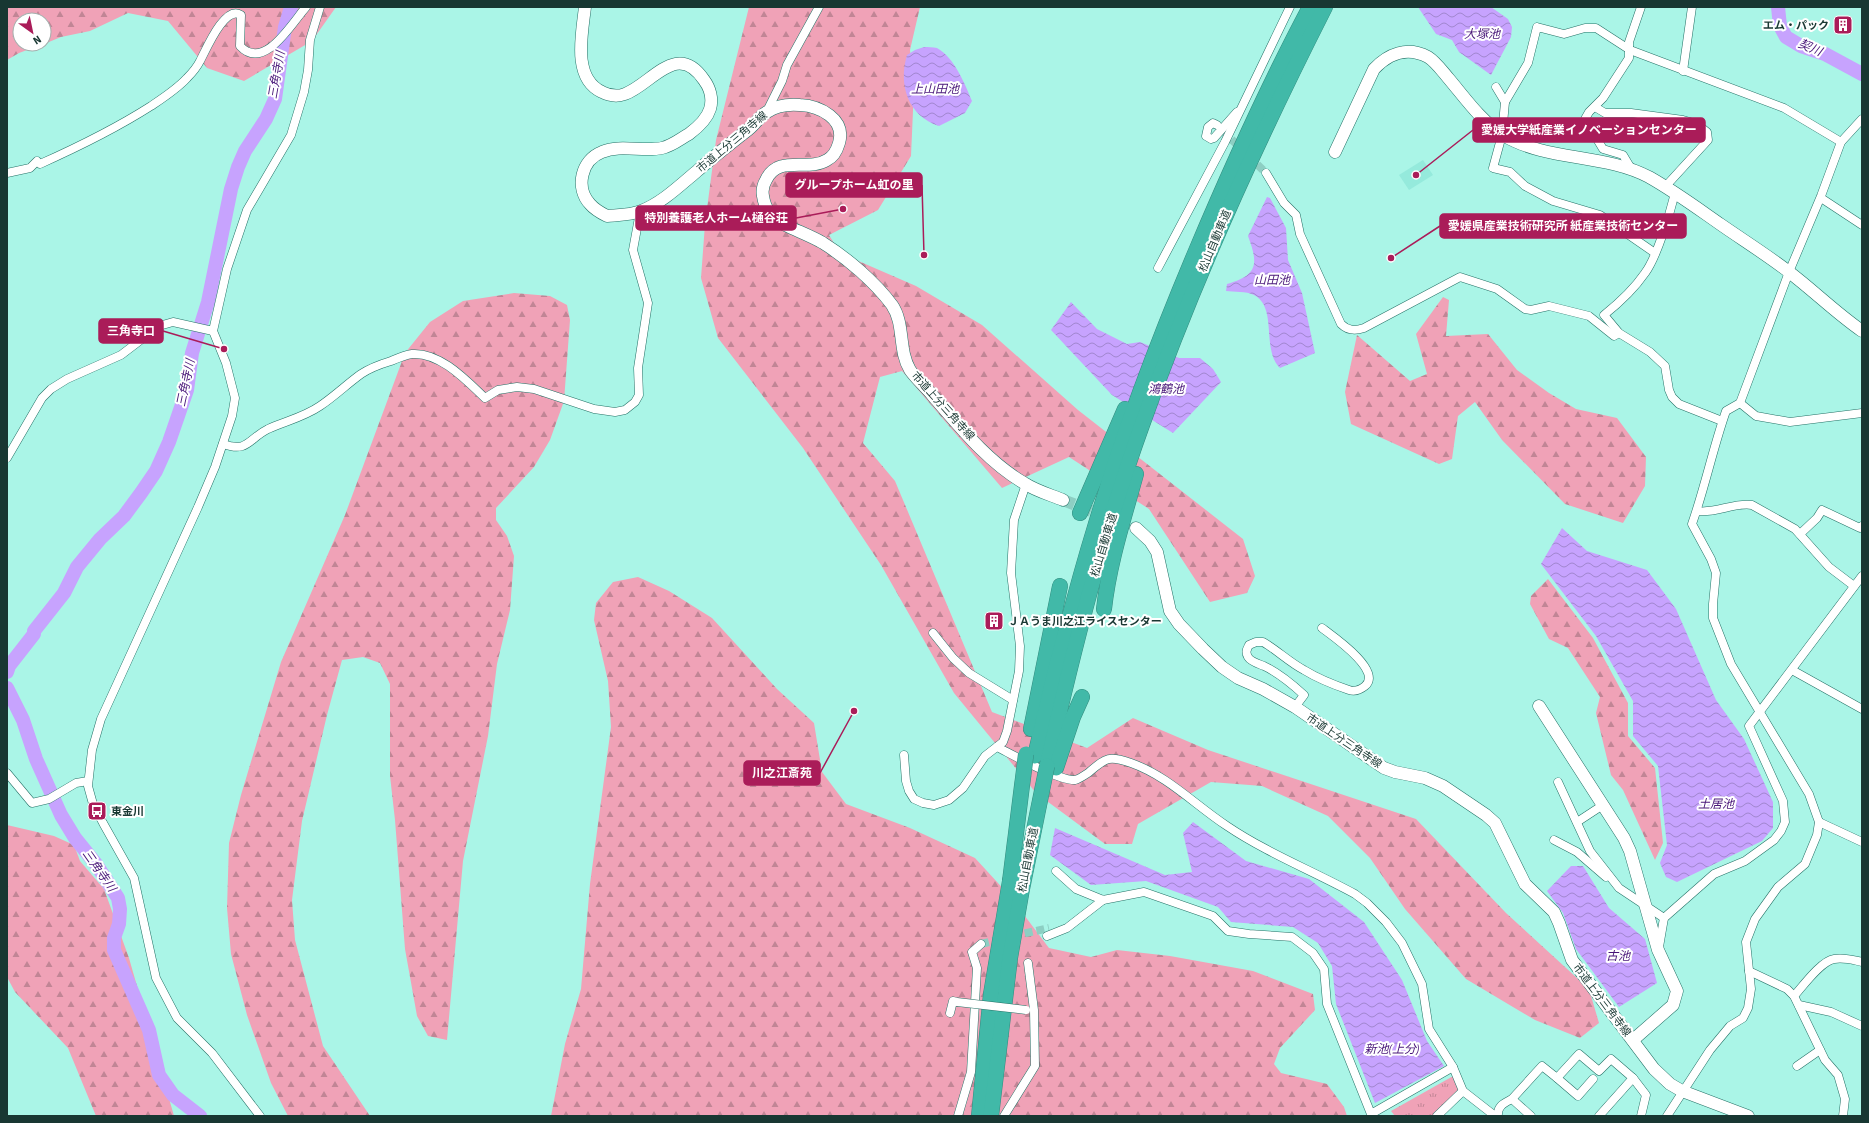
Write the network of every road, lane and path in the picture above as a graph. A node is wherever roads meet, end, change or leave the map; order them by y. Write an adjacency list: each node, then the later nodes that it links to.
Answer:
1 (306, 7): 23 (street)
2 (320, 7): 32 (street)
3 (585, 7): 27 (street, 市道上分三角寺線)
4 (819, 7): 16 (street)
5 (1290, 7): 13 (street)
6 (1310, 7): 35 (highway, 松山自動車道)
7 (1325, 7): 35 (highway, 松山自動車道)
8 (1641, 7): 10 (street)
9 (1692, 7): 11 (street)
10 (1630, 50): 11 (street); 14 (street); 15 (street)
11 (1683, 71): 20 (street)
12 (1496, 87): 14 (street)
13 (1245, 102): 18 (street); 30 (street)
14 (1505, 102): 19 (street)
15 (1595, 107): 22 (street); 25 (street)
16 (767, 111): 27 (street, 市道上分三角寺線); 42 (street, 市道上分三角寺線)
17 (1861, 121): 20 (street)
18 (1217, 125)
19 (1502, 135): 21 (street); 22 (street); 29 (street)
20 (1841, 142): 26 (street)
21 (1335, 152)
22 (1632, 170): 25 (street)
23 (7, 173)
24 (1266, 173): 34 (street)
25 (1670, 190): 29 (street); 31 (street)
26 (1821, 198): 28 (street); 31 (street)
27 (640, 212): 40 (street)
28 (1862, 225)
29 (1655, 253): 34 (street)
30 (1158, 268)
31 (1789, 272): 33 (street); 36 (street)
32 (213, 331): 40 (street); 41 (street)
33 (1862, 331)
34 (1619, 333): 39 (street)
35 (1166, 340): 38 (highway); 38 (highway)
36 (1740, 402): 37 (street); 39 (street)
37 (1862, 413)
38 (1136, 421): 45 (highway); 51 (highway); 63 (highway, 松山自動車道); 64 (highway, 松山自動車道)
39 (1722, 421): 44 (street)
40 (223, 444): 66 (street)
41 (7, 458)
42 (1026, 484): 43 (street, 市道上分三角寺線); 56 (street)
43 (1063, 500)
44 (1697, 511): 48 (street); 60 (street)
45 (1080, 513)
46 (1862, 526): 48 (street)
47 (1136, 528): 58 (street, 市道上分三角寺線)
48 (1800, 534): 49 (street)
49 (1859, 582): 54 (street)
50 (1060, 586): 63 (highway)
51 (1104, 609)
52 (1322, 628): 58 (street)
53 (933, 633): 56 (street)
54 (1792, 670): 59 (street); 60 (street)
55 (1082, 697): 64 (highway)
56 (1013, 700): 61 (street)
57 (1539, 706): 68 (street)
58 (1295, 707): 90 (street, 市道上分三角寺線)
59 (1862, 709)
60 (1760, 712): 70 (street); 78 (street)
61 (997, 747): 62 (street); 93 (street)
62 (904, 755)
63 (1031, 755): 74 (highway, bridge)
64 (1051, 767): 74 (highway)
65 (7, 773): 66 (street)
66 (88, 781): 100 (street)
67 (1558, 782): 69 (street)
68 (1603, 805): 69 (street); 77 (street)
69 (1577, 822): 75 (street)
70 (1819, 822): 72 (street); 84 (street)
71 (1554, 840): 75 (street)
72 (1862, 842)
73 (1056, 871): 76 (street)
74 (1020, 887): 102 (highway, 松山自動車道); 103 (highway)
75 (1619, 888): 77 (street)
76 (1103, 900): 79 (street); 93 (street)
77 (1644, 905): 78 (street); 81 (street)
78 (1664, 918): 81 (street)
79 (1048, 932)
80 (981, 944): 101 (street)
81 (1658, 950): 90 (street)
82 (1862, 962): 85 (street)
83 (1028, 963): 87 (street)
84 (1749, 971): 85 (street); 98 (street)
85 (1794, 996): 86 (street)
86 (1799, 1005): 89 (street); 91 (street)
87 (1030, 1010): 88 (street, bridge); 104 (street)
88 (950, 1013)
89 (1862, 1026)
90 (1632, 1040): 98 (street, 市道上分三角寺線)
91 (1820, 1050): 92 (street); 113 (street)
92 (1797, 1066)
93 (1453, 1067): 97 (street)
94 (1557, 1078): 95 (street); 96 (street); 99 (street)
95 (1633, 1078): 109 (street); 110 (street)
96 (1592, 1084)
97 (1464, 1091): 105 (street); 106 (street)
98 (1682, 1092): 111 (street); 112 (street, 市道上分三角寺線)
99 (1512, 1099): 107 (street); 108 (street)
100 (260, 1116)
101 (958, 1116)
102 (979, 1116)
103 (991, 1116)
104 (1004, 1116)
105 (1437, 1116)
106 (1495, 1116)
107 (1498, 1116)
108 (1531, 1116)
109 (1600, 1116)
110 (1641, 1116)
111 (1667, 1116)
112 (1748, 1116)
113 (1843, 1116)

